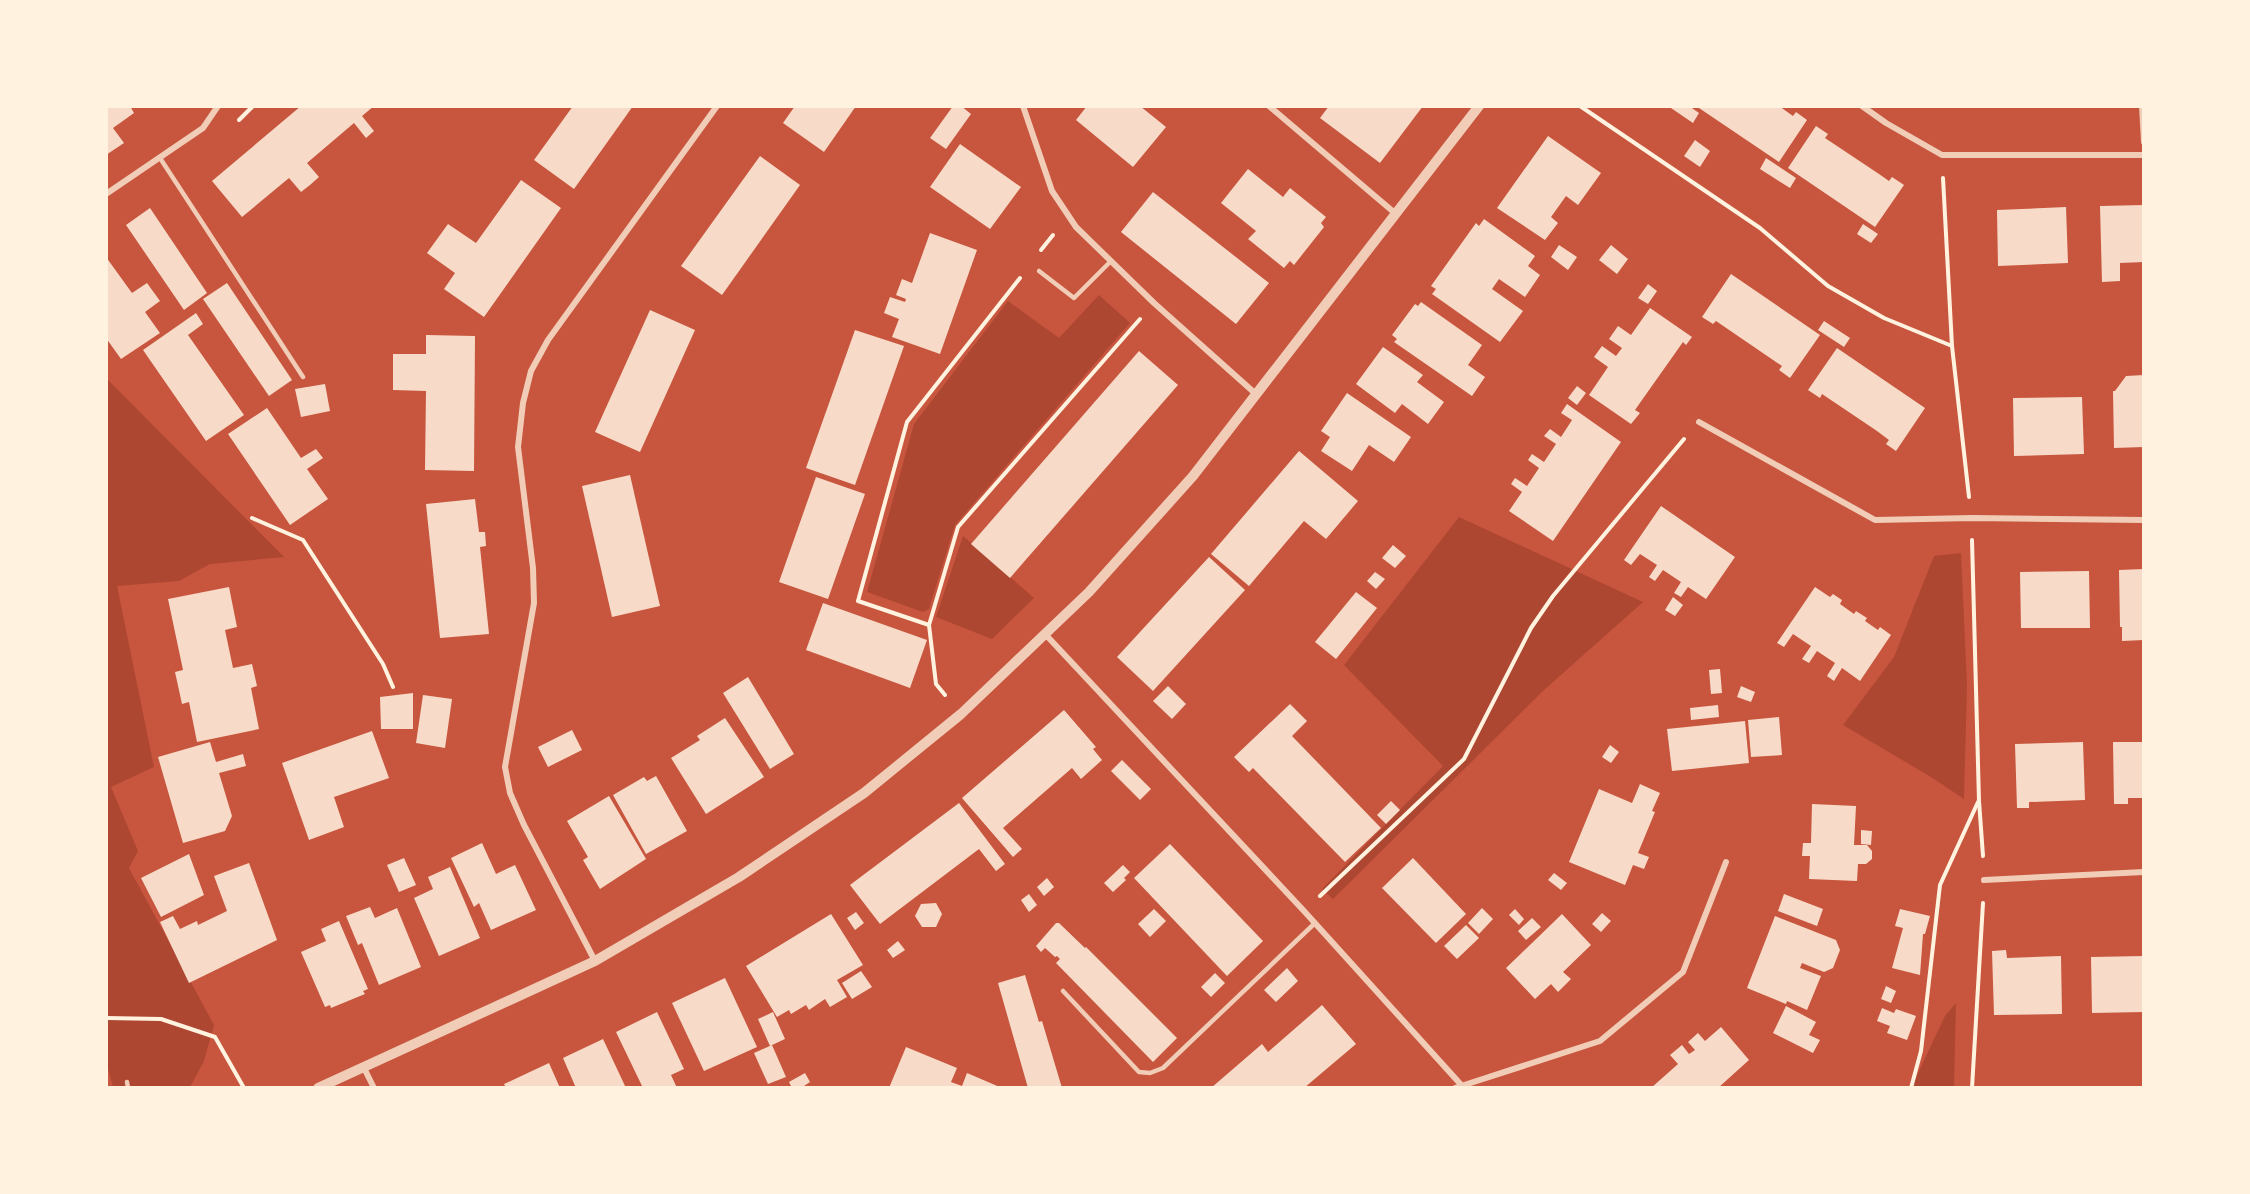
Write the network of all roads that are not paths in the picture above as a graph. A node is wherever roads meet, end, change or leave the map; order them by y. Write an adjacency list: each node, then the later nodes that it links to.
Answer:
1 (218, 106): 10 (street)
2 (717, 106): 24 (street)
3 (1023, 106): 13 (street)
4 (1269, 106): 12 (street)
5 (1479, 106): 12 (street)
6 (1862, 106): 9 (street)
7 (2142, 106): 8 (street)
8 (2144, 142)
9 (2144, 155)
10 (160, 158): 11 (street); 15 (lane)
11 (106, 194)
12 (1396, 214): 16 (street)
13 (1111, 261): 14 (lane); 16 (street)
14 (1039, 271)
15 (303, 376)
16 (1257, 395): 19 (street)
17 (1699, 422): 18 (street)
18 (2144, 520)
19 (1046, 635): 23 (street); 24 (street)
20 (1726, 862): 27 (street)
21 (2144, 872): 22 (street)
22 (1984, 880)
23 (1315, 923): 25 (lane); 27 (street)
24 (595, 961): 26 (street)
25 (1063, 991)
26 (364, 1068): 28 (street); 29 (street)
27 (1460, 1086)
28 (318, 1088)
29 (374, 1088)

